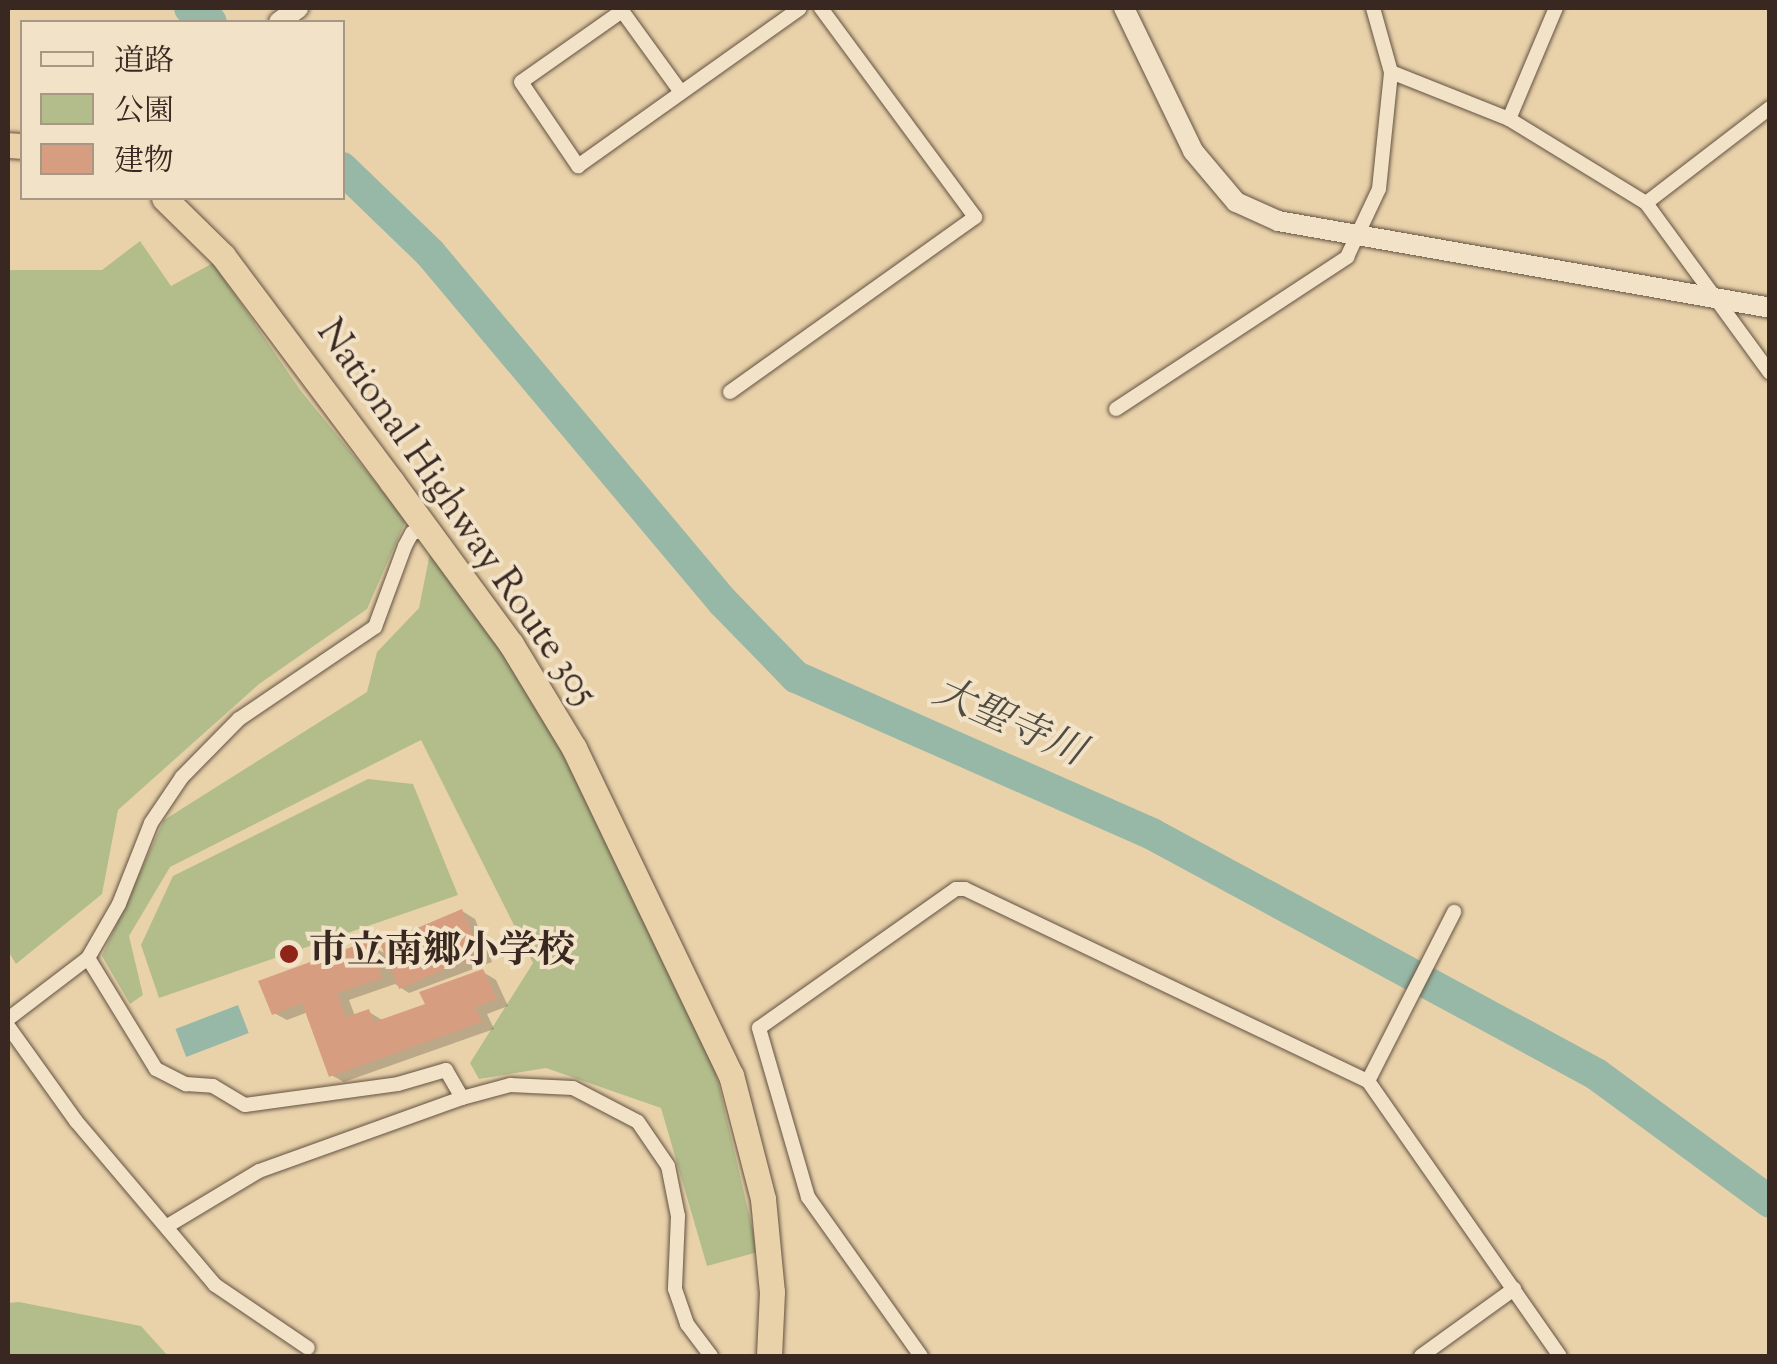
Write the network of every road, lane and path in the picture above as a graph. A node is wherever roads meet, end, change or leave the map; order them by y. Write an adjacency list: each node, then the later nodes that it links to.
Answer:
1 (800, 8): 8 (street)
2 (822, 8): 17 (street)
3 (1124, 8): 13 (street)
4 (1373, 8): 7 (street)
5 (1556, 8): 10 (street)
6 (621, 9): 8 (street); 8 (street)
7 (1392, 72): 10 (street); 13 (street)
8 (680, 91)
9 (1770, 108): 12 (street)
10 (1509, 120): 12 (street)
11 (166, 200): 19 (highway, National Highway Route 305)
12 (1646, 203): 14 (street)
13 (1358, 236): 14 (street); 18 (street)
14 (1708, 294): 15 (street); 16 (street)
15 (1770, 308)
16 (1770, 373)
17 (730, 392)
18 (1116, 409)
19 (427, 530): 21 (street); 29 (highway, National Highway Route 305)
20 (1454, 912): 23 (street)
21 (88, 958): 22 (street); 24 (street)
22 (8, 1023): 25 (street)
23 (1368, 1081): 26 (street); 30 (street)
24 (462, 1098): 25 (street); 28 (street)
25 (169, 1225): 27 (street)
26 (1514, 1289): 31 (street); 32 (street)
27 (308, 1348)
28 (711, 1356)
29 (769, 1356)
30 (921, 1356)
31 (1420, 1356)
32 (1560, 1356)

